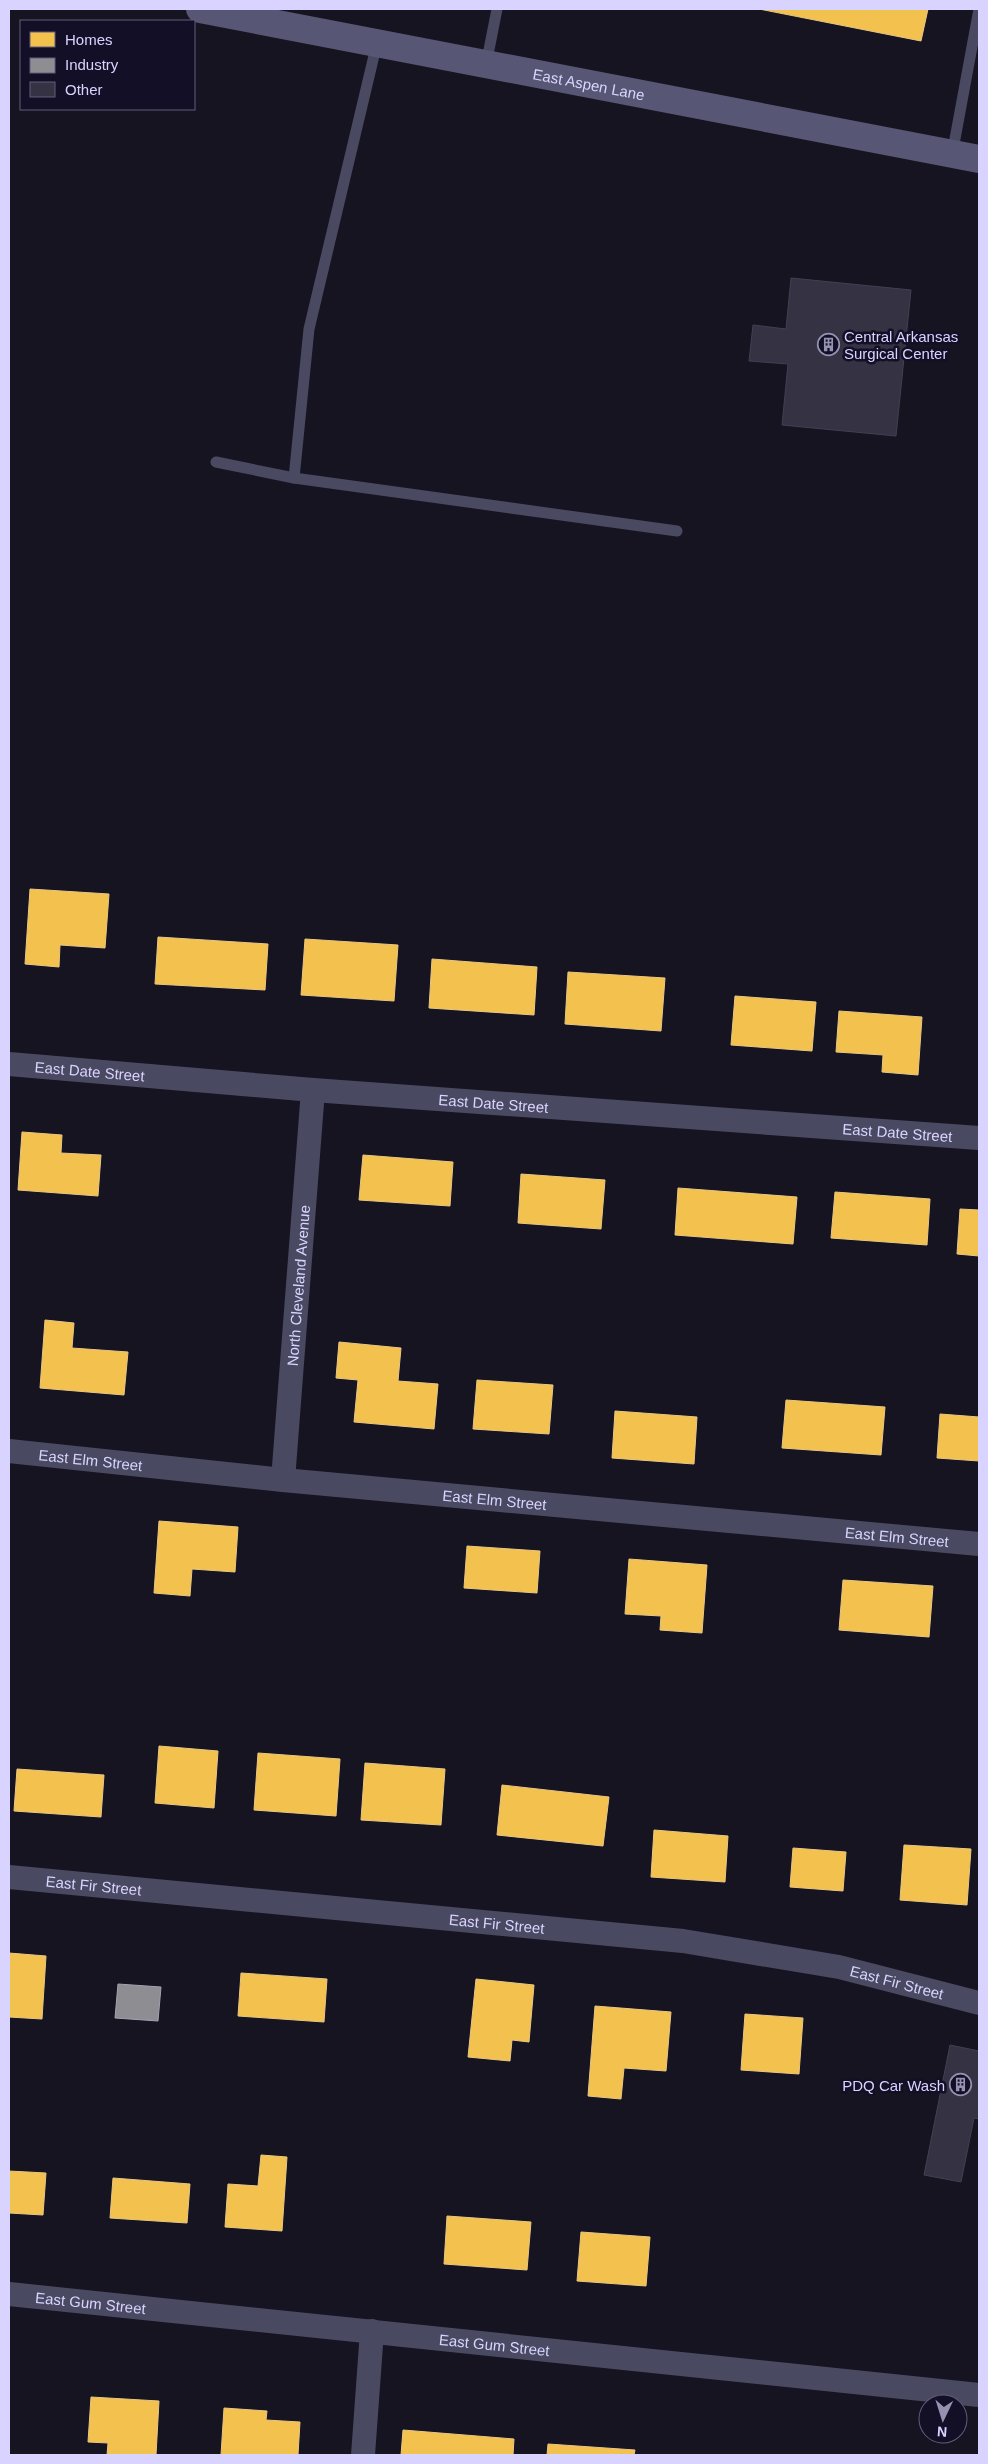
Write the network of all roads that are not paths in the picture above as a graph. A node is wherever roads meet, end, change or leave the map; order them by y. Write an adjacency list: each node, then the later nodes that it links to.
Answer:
1 (200, 9): 4 (street, East Aspen Lane)
2 (497, 9): 5 (lane)
3 (979, 9): 6 (lane)
4 (377, 43): 5 (street, East Aspen Lane); 9 (lane)
5 (486, 65): 6 (street, East Aspen Lane)
6 (952, 154): 7 (street, East Aspen Lane)
7 (979, 160)
8 (216, 462): 9 (lane)
9 (294, 478): 10 (lane)
10 (677, 531)
11 (9, 1064): 12 (street, East Date Street)
12 (313, 1090): 13 (street, East Date Street); 15 (street, North Cleveland Avenue)
13 (979, 1138)
14 (9, 1451): 15 (street, East Elm Street)
15 (283, 1480): 16 (street, East Elm Street)
16 (979, 1544)
17 (9, 1877): 18 (street, East Fir Street)
18 (979, 2003)
19 (9, 2294): 20 (street, East Gum Street)
20 (372, 2331): 21 (street, East Gum Street); 22 (street)
21 (979, 2395)
22 (363, 2455)

